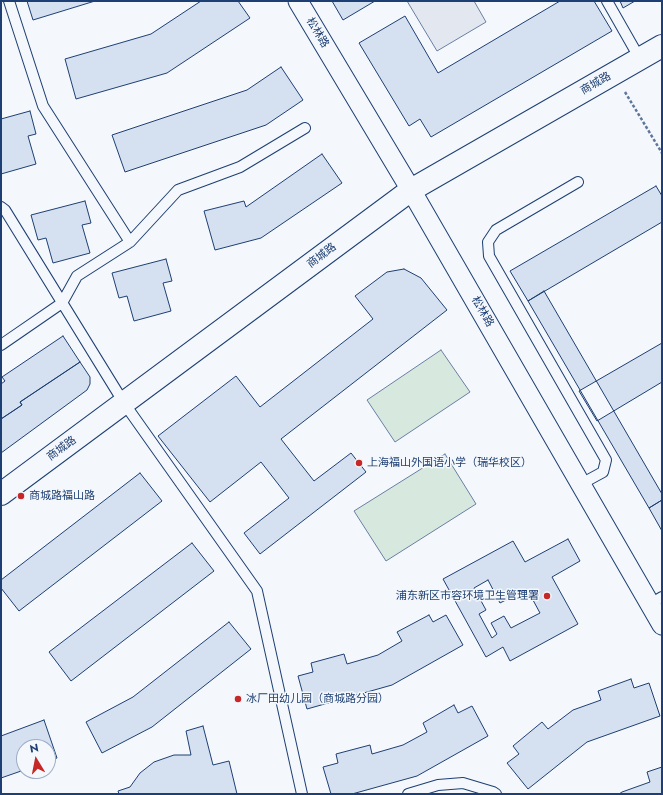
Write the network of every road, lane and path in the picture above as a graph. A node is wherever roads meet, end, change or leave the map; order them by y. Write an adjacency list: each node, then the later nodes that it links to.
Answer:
1 (9, 1): 12 (lane)
2 (298, 1): 10 (street, 松林路)
3 (607, 1): 5 (lane)
4 (662, 46): 5 (street, 商城路)
5 (640, 59): 6 (street, 商城路)
6 (614, 74): 8 (path); 10 (street, 商城路)
7 (305, 128): 12 (lane)
8 (662, 153)
9 (578, 182): 16 (lane)
10 (411, 190): 15 (street, 商城路); 16 (street, 松林路)
11 (1, 207): 13 (lane)
12 (130, 242): 13 (lane)
13 (62, 303): 14 (lane); 15 (lane)
14 (1, 345)
15 (124, 404): 17 (street, 商城路); 20 (lane)
16 (581, 484): 18 (street, 松林路)
17 (1, 494)
18 (656, 601): 19 (street, 松林路)
19 (662, 624)
20 (302, 794)
21 (408, 794): 22 (lane)
22 (496, 794)

